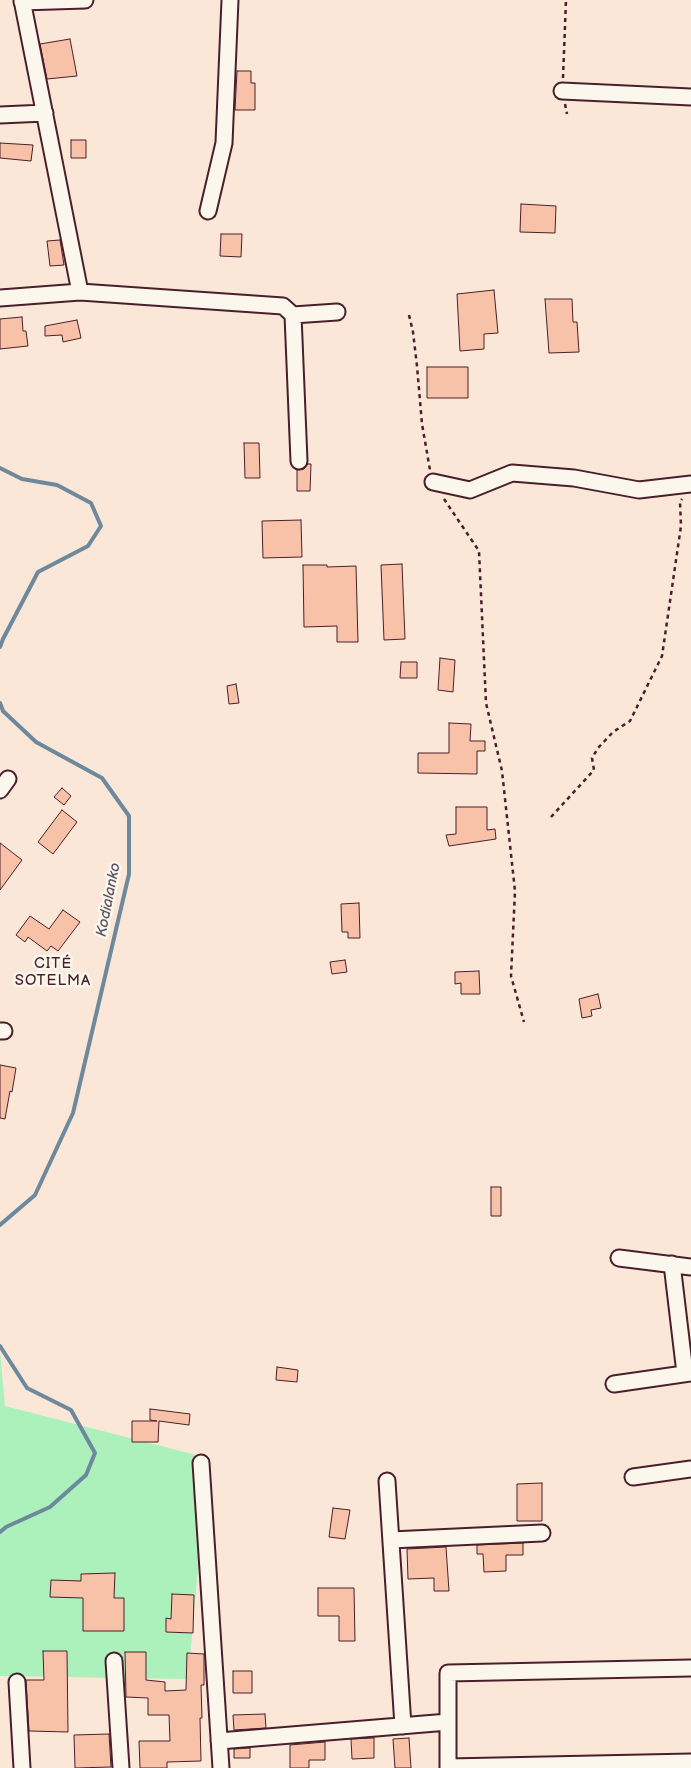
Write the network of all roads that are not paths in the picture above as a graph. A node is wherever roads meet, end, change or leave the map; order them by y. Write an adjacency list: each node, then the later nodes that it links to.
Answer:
1 (85, 0): 3 (street)
2 (230, 0): 8 (street)
3 (22, 1): 6 (street)
4 (562, 91): 5 (street)
5 (691, 97)
6 (44, 113): 7 (street); 9 (street)
7 (0, 115)
8 (208, 211)
9 (80, 292): 10 (street); 12 (street)
10 (0, 298)
11 (337, 312): 12 (street)
12 (293, 315): 13 (street)
13 (299, 461)
14 (433, 482): 15 (street)
15 (690, 484)
16 (619, 1258): 17 (street)
17 (672, 1264): 18 (street); 19 (street)
18 (691, 1266)
19 (688, 1373): 20 (street)
20 (614, 1384)
21 (201, 1463): 32 (street)
22 (691, 1469): 23 (street)
23 (633, 1476)
24 (387, 1481): 26 (street)
25 (542, 1533): 26 (street)
26 (391, 1540): 31 (street)
27 (114, 1660): 36 (street)
28 (691, 1668): 30 (street)
29 (17, 1682): 35 (street)
30 (448, 1722): 31 (street); 38 (street)
31 (402, 1726): 32 (street)
32 (220, 1741): 37 (street)
33 (691, 1762): 34 (street)
34 (657, 1765): 38 (street)
35 (22, 1768)
36 (121, 1768)
37 (221, 1768)
38 (448, 1768)

